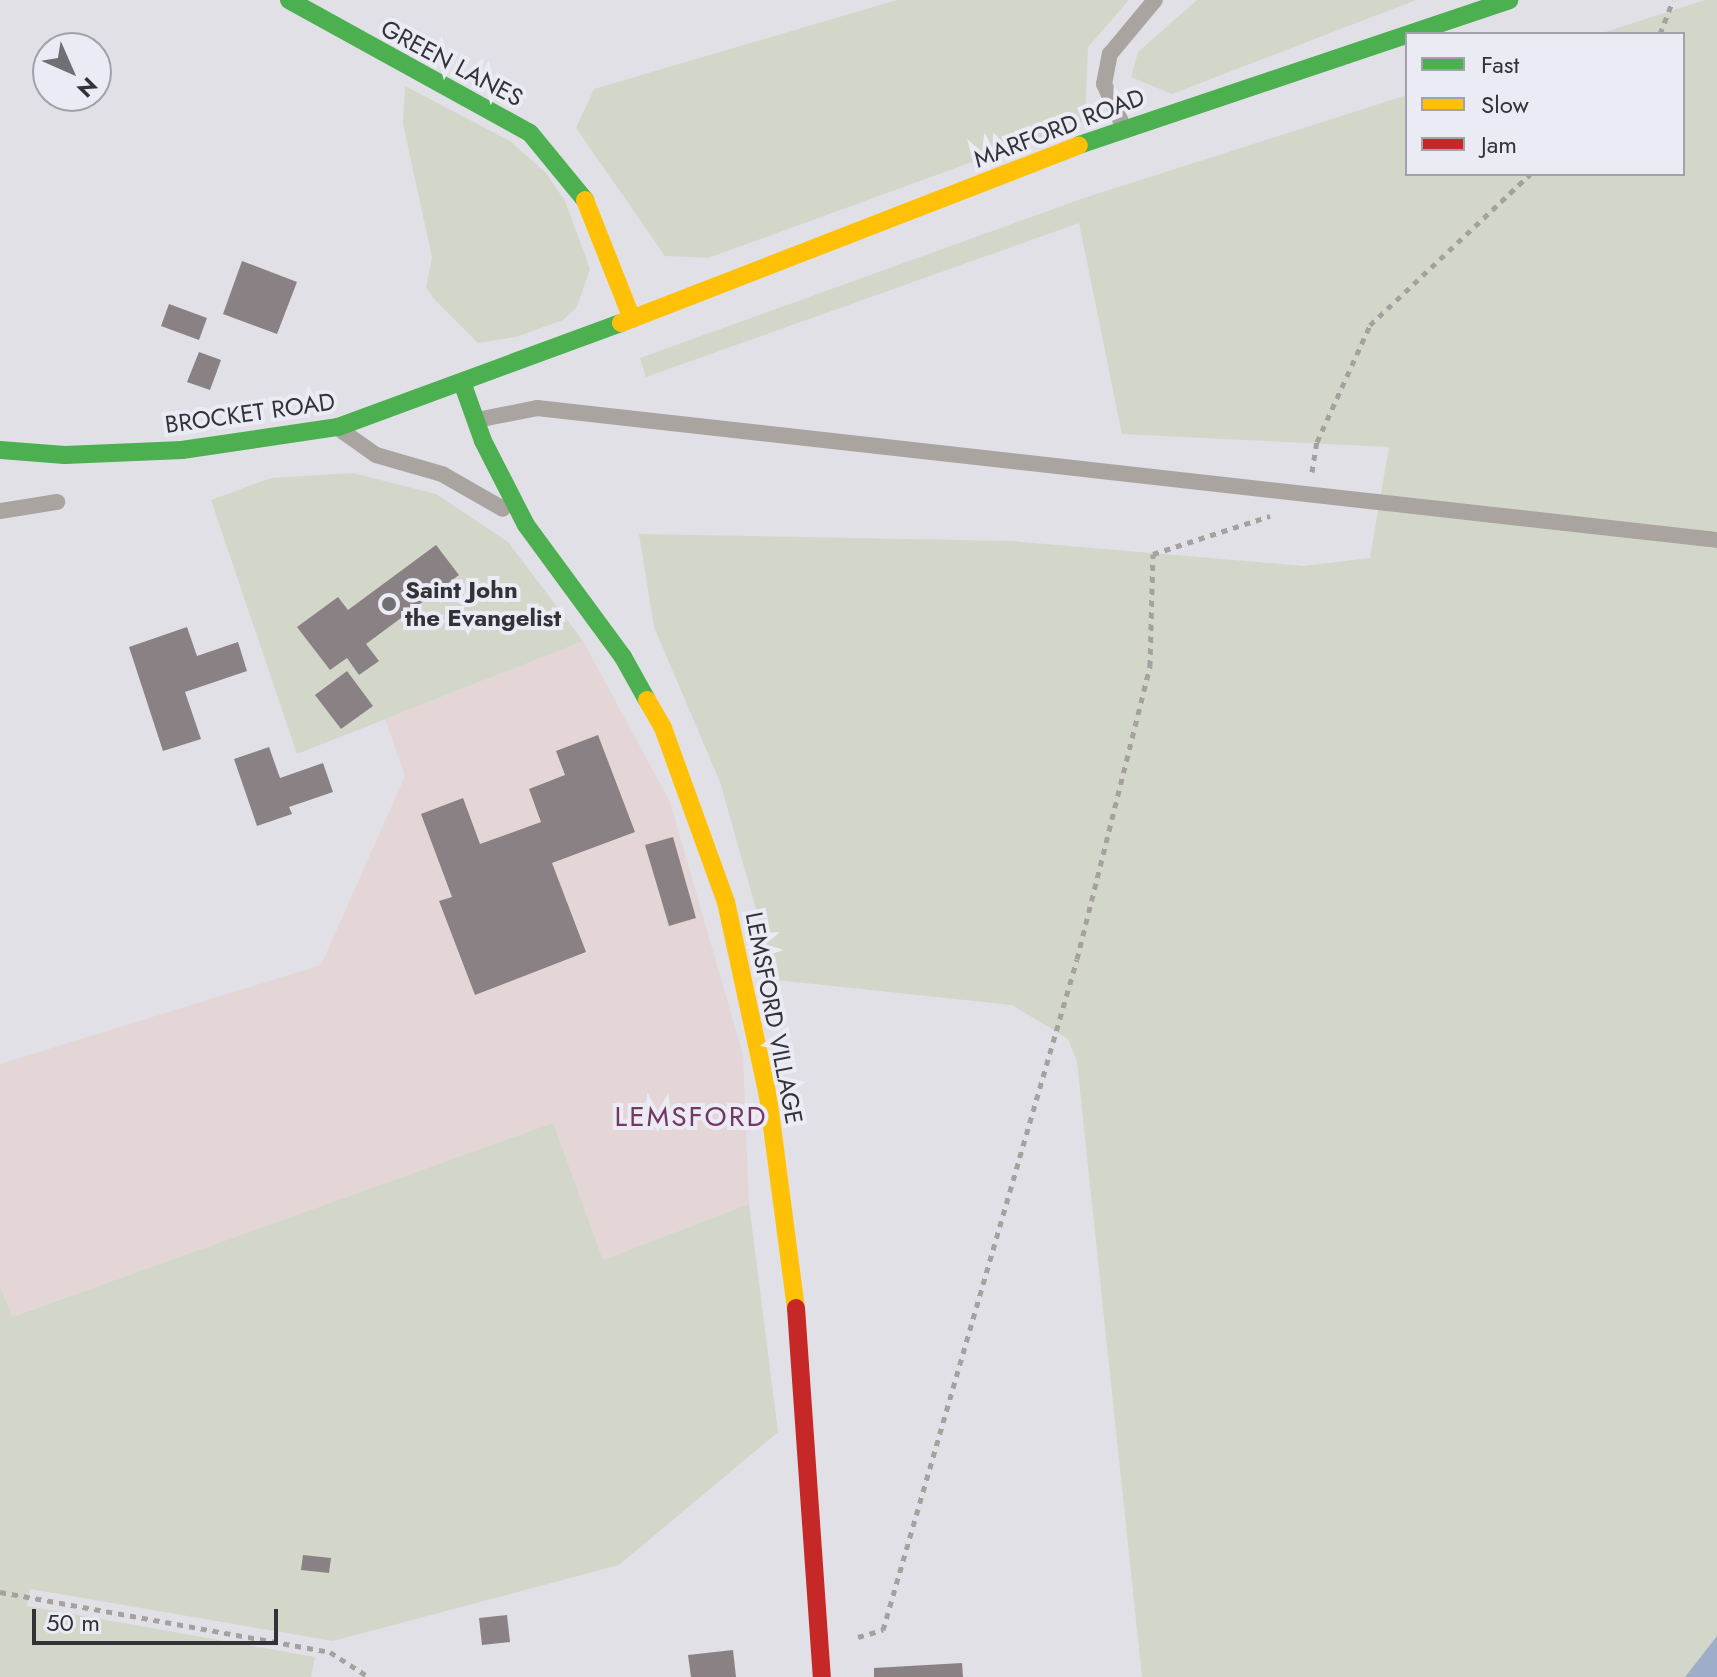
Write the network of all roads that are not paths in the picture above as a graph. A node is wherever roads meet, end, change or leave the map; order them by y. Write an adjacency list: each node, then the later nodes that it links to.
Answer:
1 (289, 0): 7 (street, GREEN LANES)
2 (1155, 0): 6 (lane)
3 (1509, 0): 4 (street, MARFORD ROAD)
4 (1412, 32)
5 (1405, 34): 6 (street, MARFORD ROAD)
6 (1123, 128): 7 (street, MARFORD ROAD)
7 (632, 319): 8 (street, BROCKET ROAD)
8 (463, 385): 9 (street, LEMSFORD VILLAGE); 10 (street, BROCKET ROAD)
9 (476, 421): 14 (street, LEMSFORD VILLAGE); 15 (lane)
10 (338, 427): 11 (street, BROCKET ROAD); 14 (lane)
11 (0, 450)
12 (57, 502): 13 (lane)
13 (0, 511)
14 (526, 525): 16 (street, LEMSFORD VILLAGE)
15 (1717, 540)
16 (822, 1677)

